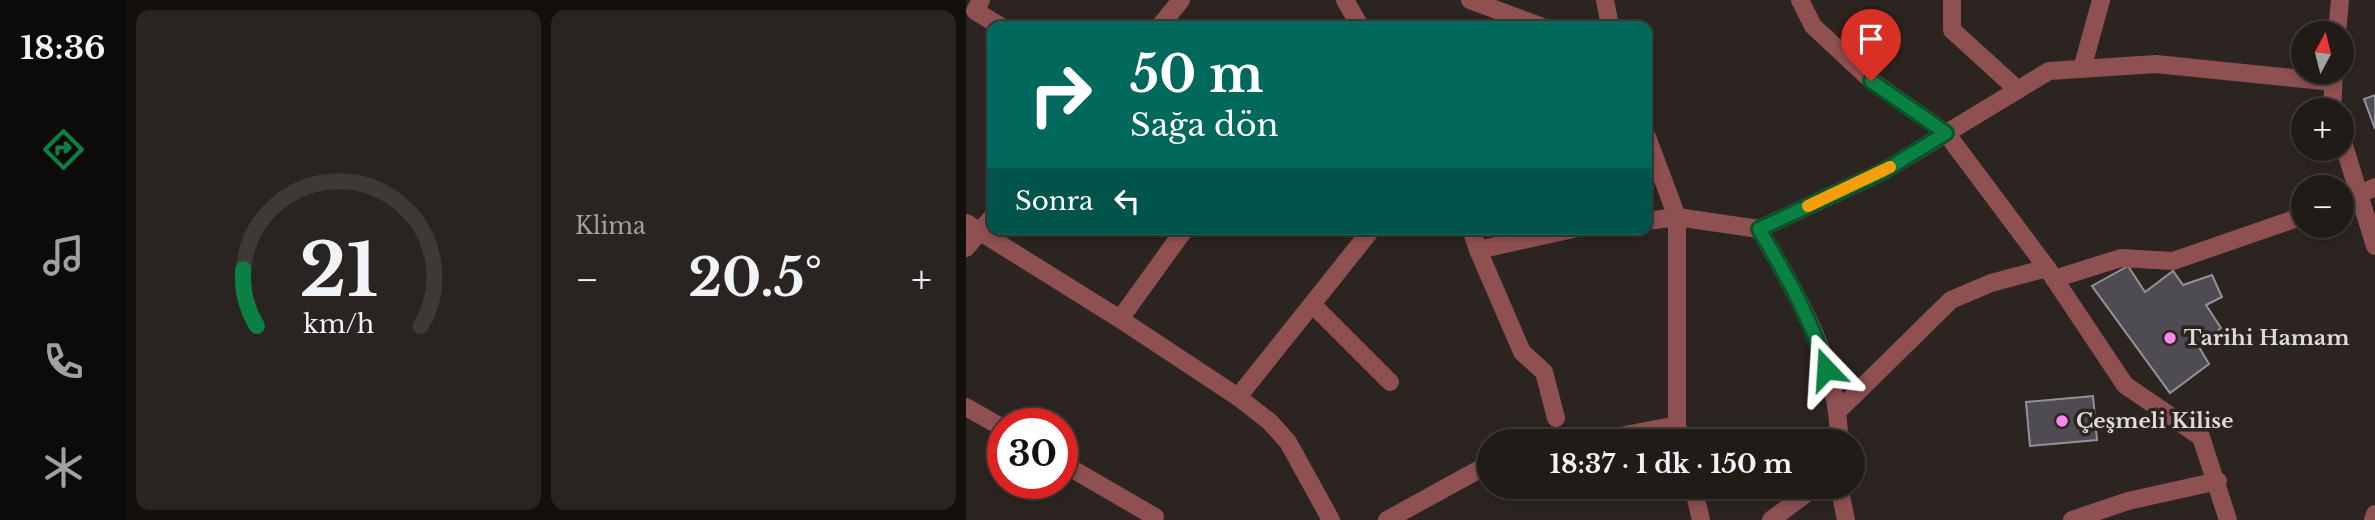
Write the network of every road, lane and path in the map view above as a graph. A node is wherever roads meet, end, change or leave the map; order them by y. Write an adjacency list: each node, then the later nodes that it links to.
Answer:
1 (981, 0): 11 (street)
2 (1181, 0): 12 (street)
3 (1345, 0): 13 (street)
4 (1470, 0): 10 (street)
5 (1605, 0): 15 (street)
6 (1800, 0): 20 (street)
7 (1952, 0): 19 (street)
8 (2101, 0): 17 (street)
9 (2340, 0): 16 (street)
10 (1488, 4): 14 (street)
11 (992, 21)
12 (1164, 21)
13 (1357, 21)
14 (1528, 21)
15 (1609, 21)
16 (2338, 21)
17 (2082, 69): 18 (street); 19 (street)
18 (2291, 74)
19 (2018, 90): 20 (street)
20 (1946, 133): 28 (street); 37 (street)
21 (1652, 150): 24 (street)
22 (2352, 161): 23 (street)
23 (2367, 192): 34 (street)
24 (1677, 217): 25 (street); 28 (street); 46 (street)
25 (1652, 220)
26 (2291, 220): 37 (street)
27 (979, 224): 35 (street)
28 (1759, 229): 43 (street)
29 (995, 235): 39 (street)
30 (1181, 235): 39 (street)
31 (1367, 235): 38 (street)
32 (1473, 235): 36 (street)
33 (1546, 235): 36 (street)
34 (2375, 246)
35 (966, 248)
36 (1478, 250): 44 (street)
37 (2050, 274): 43 (street); 50 (street)
38 (1313, 305): 40 (street); 41 (street)
39 (1120, 319): 41 (street)
40 (1390, 383)
41 (1238, 397): 57 (street)
42 (966, 407): 45 (street)
43 (1839, 410): 47 (street)
44 (1556, 418)
45 (987, 419)
46 (1679, 429)
47 (1839, 429)
48 (1078, 472): 56 (street)
49 (1477, 472): 54 (street)
50 (2218, 481): 62 (street); 63 (street)
51 (1696, 499): 59 (street)
52 (1799, 499): 60 (street)
53 (1842, 499): 61 (street)
54 (1413, 514): 58 (street)
55 (2375, 514): 64 (street)
56 (1155, 517)
57 (1331, 520)
58 (1387, 520)
59 (1701, 520)
60 (1771, 520)
61 (1846, 520)
62 (2072, 520)
63 (2228, 520)
64 (2373, 520)

